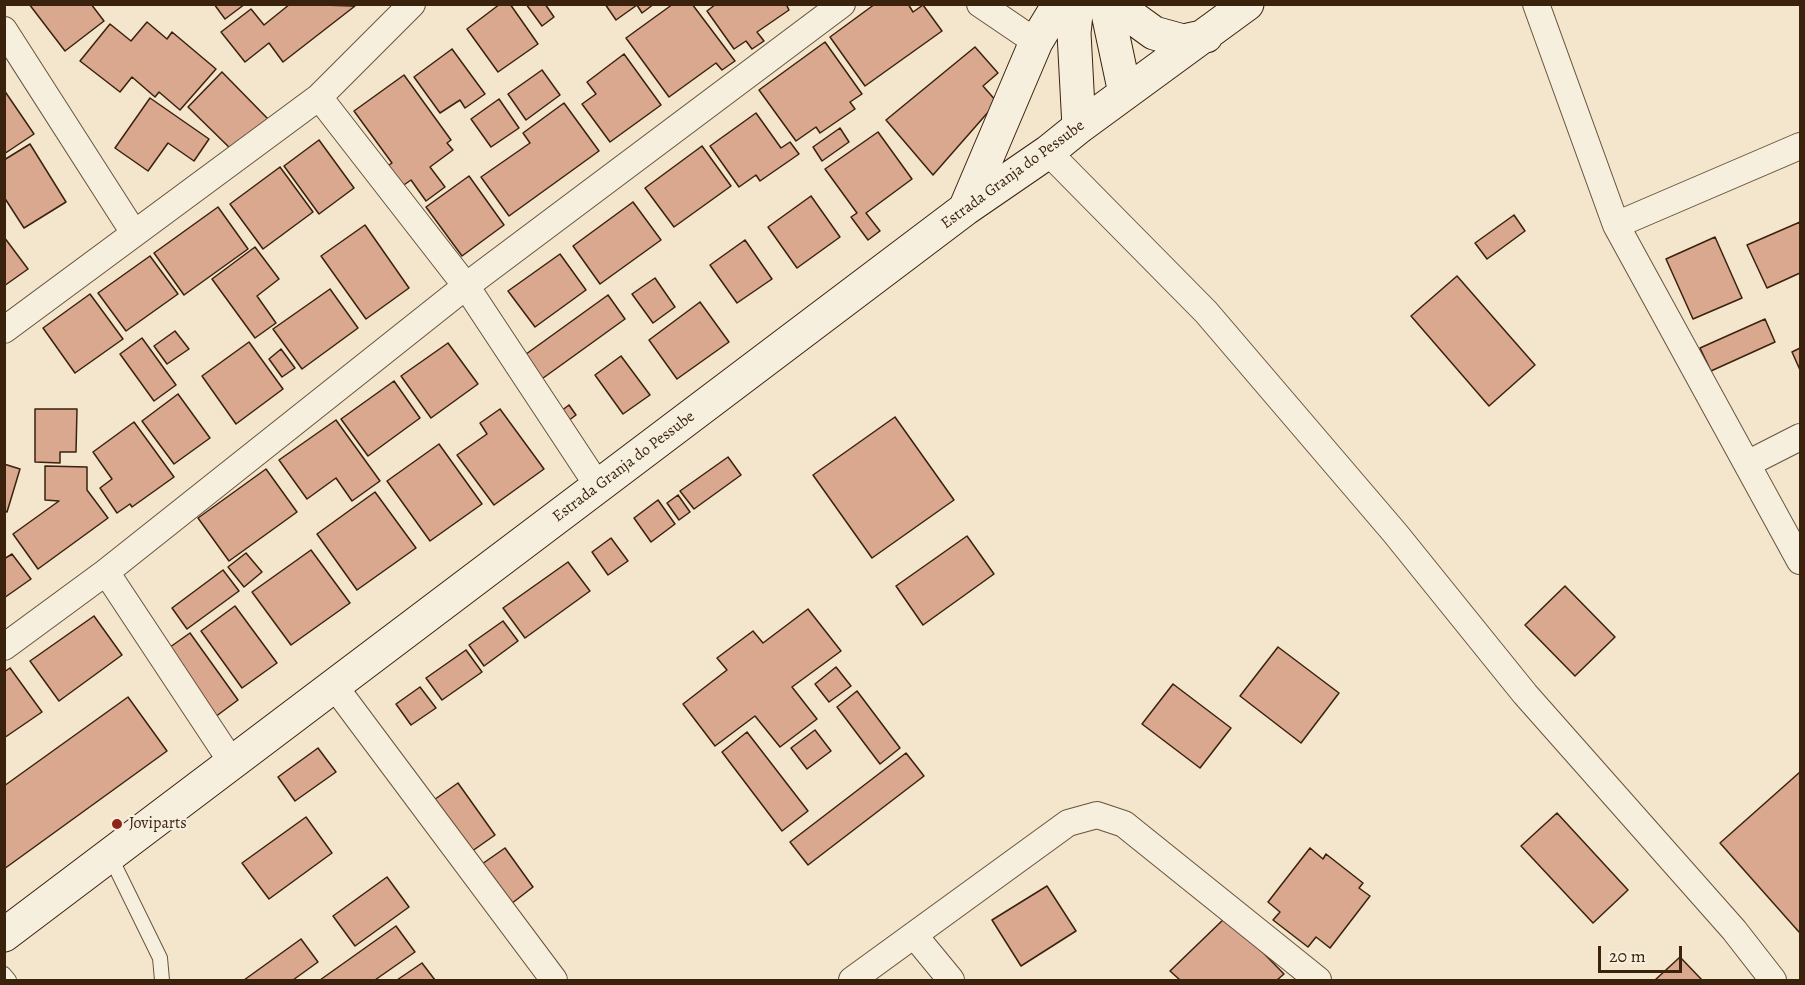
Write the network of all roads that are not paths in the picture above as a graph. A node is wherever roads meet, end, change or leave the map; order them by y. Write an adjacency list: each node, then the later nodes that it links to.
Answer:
1 (412, 4): 14 (street)
2 (842, 4): 21 (street)
3 (980, 4): 12 (street)
4 (1059, 4): 12 (main road)
5 (1077, 4): 15 (main road)
6 (1106, 4): 13 (main road)
7 (1114, 4): 11 (main road)
8 (1247, 4): 11 (main road, Estrada Granja do Pessube)
9 (1536, 4): 19 (street)
10 (4, 30): 20 (street)
11 (1206, 36): 13 (main road, Estrada Granja do Pessube)
12 (1036, 42): 18 (main road)
13 (1125, 93): 15 (main road, Estrada Granja do Pessube)
14 (319, 97): 20 (street); 21 (street)
15 (1079, 127): 17 (main road, Estrada Granja do Pessube)
16 (1800, 146): 19 (street)
17 (1048, 152): 18 (main road, Estrada Granja do Pessube); 41 (street)
18 (965, 209): 25 (main road, Estrada Granja do Pessube)
19 (1616, 225): 24 (street)
20 (134, 233): 22 (street)
21 (466, 286): 25 (street); 27 (street)
22 (4, 330)
23 (1800, 437): 24 (street)
24 (1747, 464): 26 (street)
25 (598, 486): 29 (main road, Estrada Granja do Pessube)
26 (1800, 561)
27 (106, 572): 28 (street); 30 (street)
28 (4, 647)
29 (335, 687): 30 (main road, Estrada Granja do Pessube); 37 (street)
30 (233, 764): 31 (main road, Estrada Granja do Pessube)
31 (110, 856): 32 (main road, Estrada Granja do Pessube); 36 (lane)
32 (4, 935)
33 (914, 935): 38 (street); 39 (street); 40 (street)
34 (4, 974): 35 (lane)
35 (9, 981)
36 (162, 981)
37 (554, 981)
38 (852, 981)
39 (951, 981)
40 (1318, 981)
41 (1773, 981)

